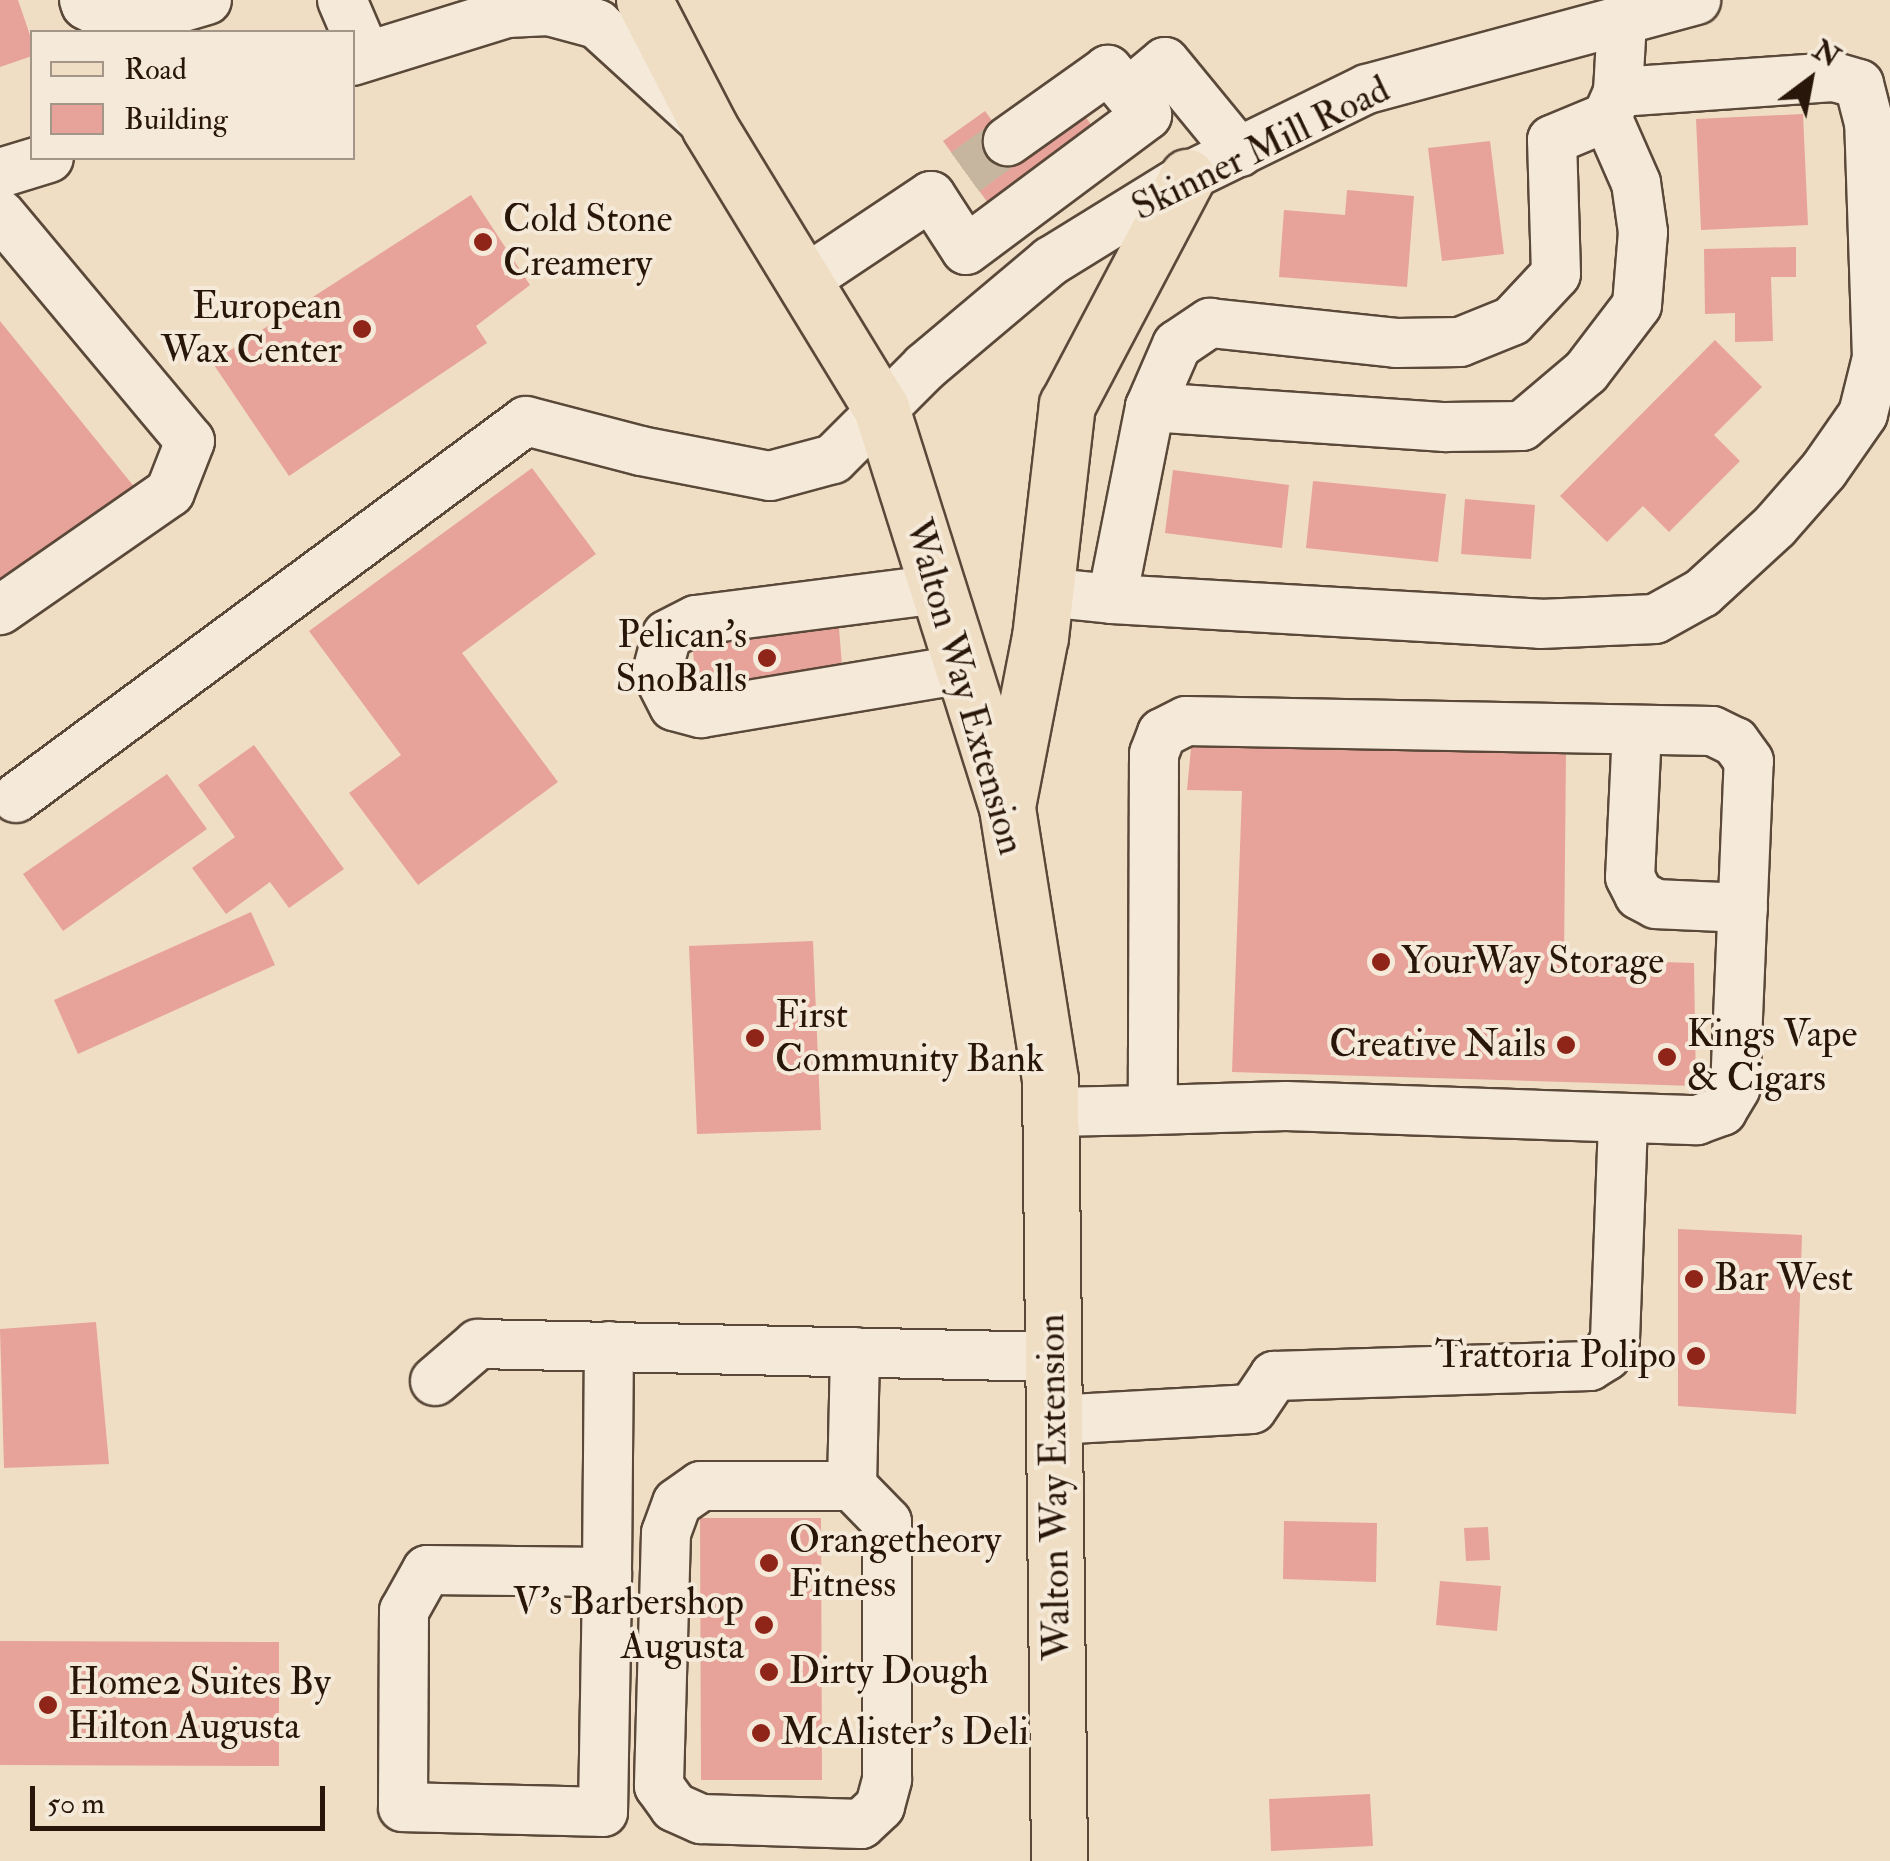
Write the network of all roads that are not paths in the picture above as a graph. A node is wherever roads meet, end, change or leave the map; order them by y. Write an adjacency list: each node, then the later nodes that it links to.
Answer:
1 (84, 0): 2 (street)
2 (207, 0)
3 (314, 0): 9 (street)
4 (342, 0): 10 (street)
5 (464, 0): 11 (street)
6 (644, 0): 14 (main road, Walton Way Extension)
7 (1696, 0): 8 (street, Skinner Mill Road)
8 (1622, 20): 13 (street); 16 (street, Skinner Mill Road)
9 (325, 30)
10 (351, 30)
11 (359, 58): 14 (street)
12 (1128, 92): 15 (street); 16 (street); 21 (street)
13 (1612, 105): 25 (street); 25 (street); 28 (street)
14 (710, 128): 22 (main road, Walton Way Extension)
15 (1008, 141)
16 (1238, 152): 19 (street, Skinner Mill Road)
17 (43, 160): 18 (street)
18 (0, 173)
19 (1187, 177): 23 (street, Skinner Mill Road); 27 (main road)
20 (0, 214): 29 (street)
21 (966, 250): 22 (street); 23 (street)
22 (802, 282): 24 (main road, Walton Way Extension)
23 (999, 304): 24 (street, Skinner Mill Road)
24 (881, 408): 26 (main road, Walton Way Extension); 32 (street, Skinner Mill Road)
25 (1150, 408): 28 (street)
26 (939, 589): 30 (main road, Walton Way Extension); 30 (street)
27 (1044, 592): 28 (street); 33 (main road)
28 (1112, 599)
29 (0, 610)
30 (963, 668): 33 (main road, Walton Way Extension)
31 (1637, 730): 34 (street); 34 (street); 35 (street)
32 (16, 798)
33 (1007, 808): 36 (main road, Walton Way Extension)
34 (1743, 908): 37 (street)
35 (1153, 1110): 36 (street); 37 (street)
36 (1051, 1112): 40 (main road, Walton Way Extension)
37 (1623, 1118): 42 (street)
38 (609, 1346): 39 (street); 41 (street); 44 (street)
39 (855, 1352): 40 (street); 43 (street)
40 (1054, 1357): 42 (main road, Walton Way Extension)
41 (435, 1381)
42 (1054, 1420): 45 (main road, Walton Way Extension)
43 (852, 1486): 43 (street)
44 (607, 1572): 44 (street)
45 (1060, 1861)

